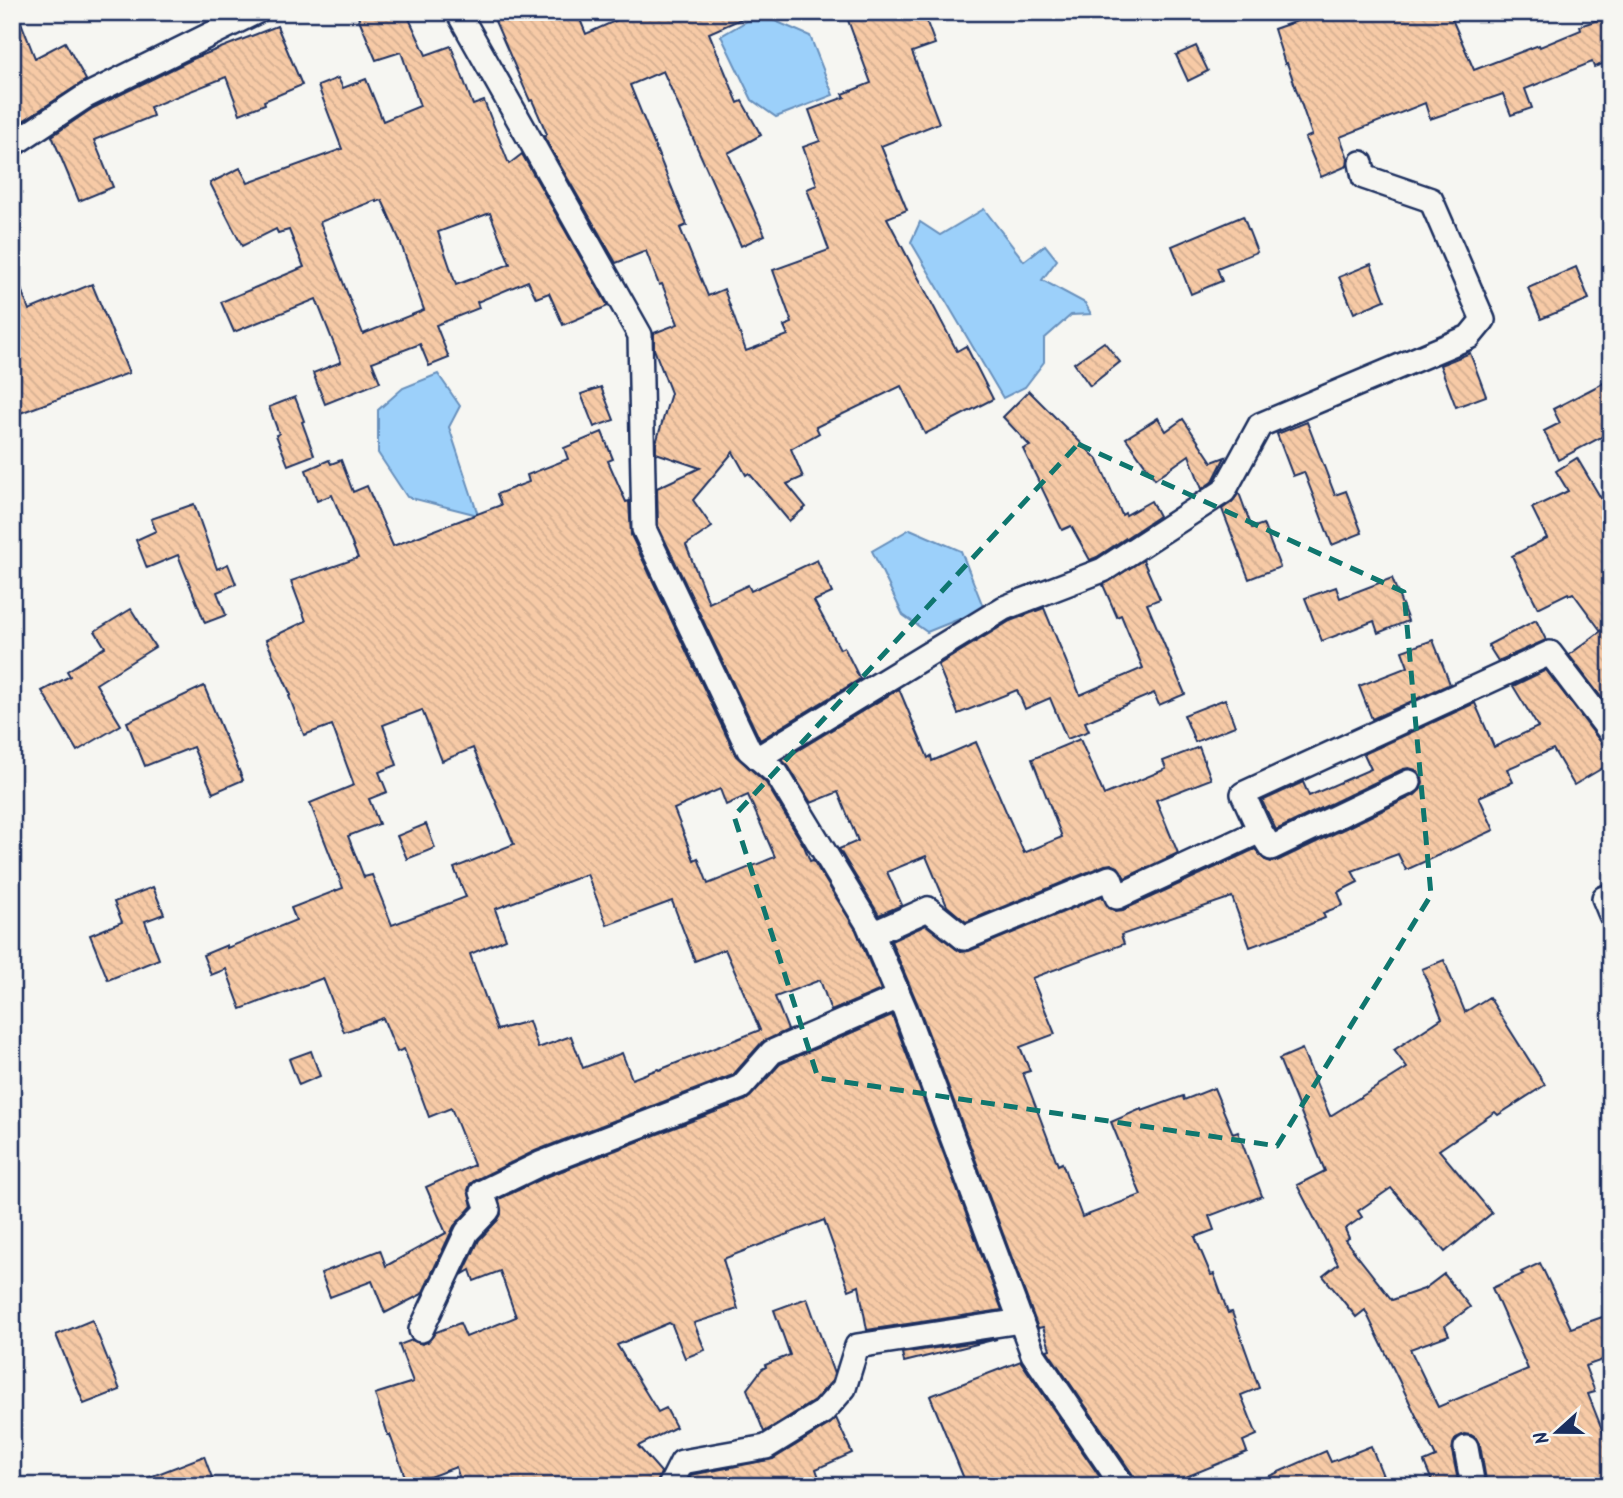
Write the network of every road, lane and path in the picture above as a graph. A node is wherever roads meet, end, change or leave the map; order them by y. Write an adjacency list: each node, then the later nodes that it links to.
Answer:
1 (256, 12): 3 (street)
2 (458, 12): 6 (street)
3 (12, 145)
4 (1361, 163): 6 (street)
5 (1611, 733): 8 (street)
6 (758, 758): 11 (street)
7 (1409, 782): 8 (street)
8 (1260, 831): 11 (street)
9 (1611, 895): 10 (street)
10 (1611, 915)
11 (872, 934): 12 (street)
12 (899, 997): 13 (street); 14 (street)
13 (1021, 1321): 16 (street); 17 (street)
14 (421, 1331)
15 (1466, 1448): 18 (street)
16 (670, 1486)
17 (1123, 1486)
18 (1473, 1486)

